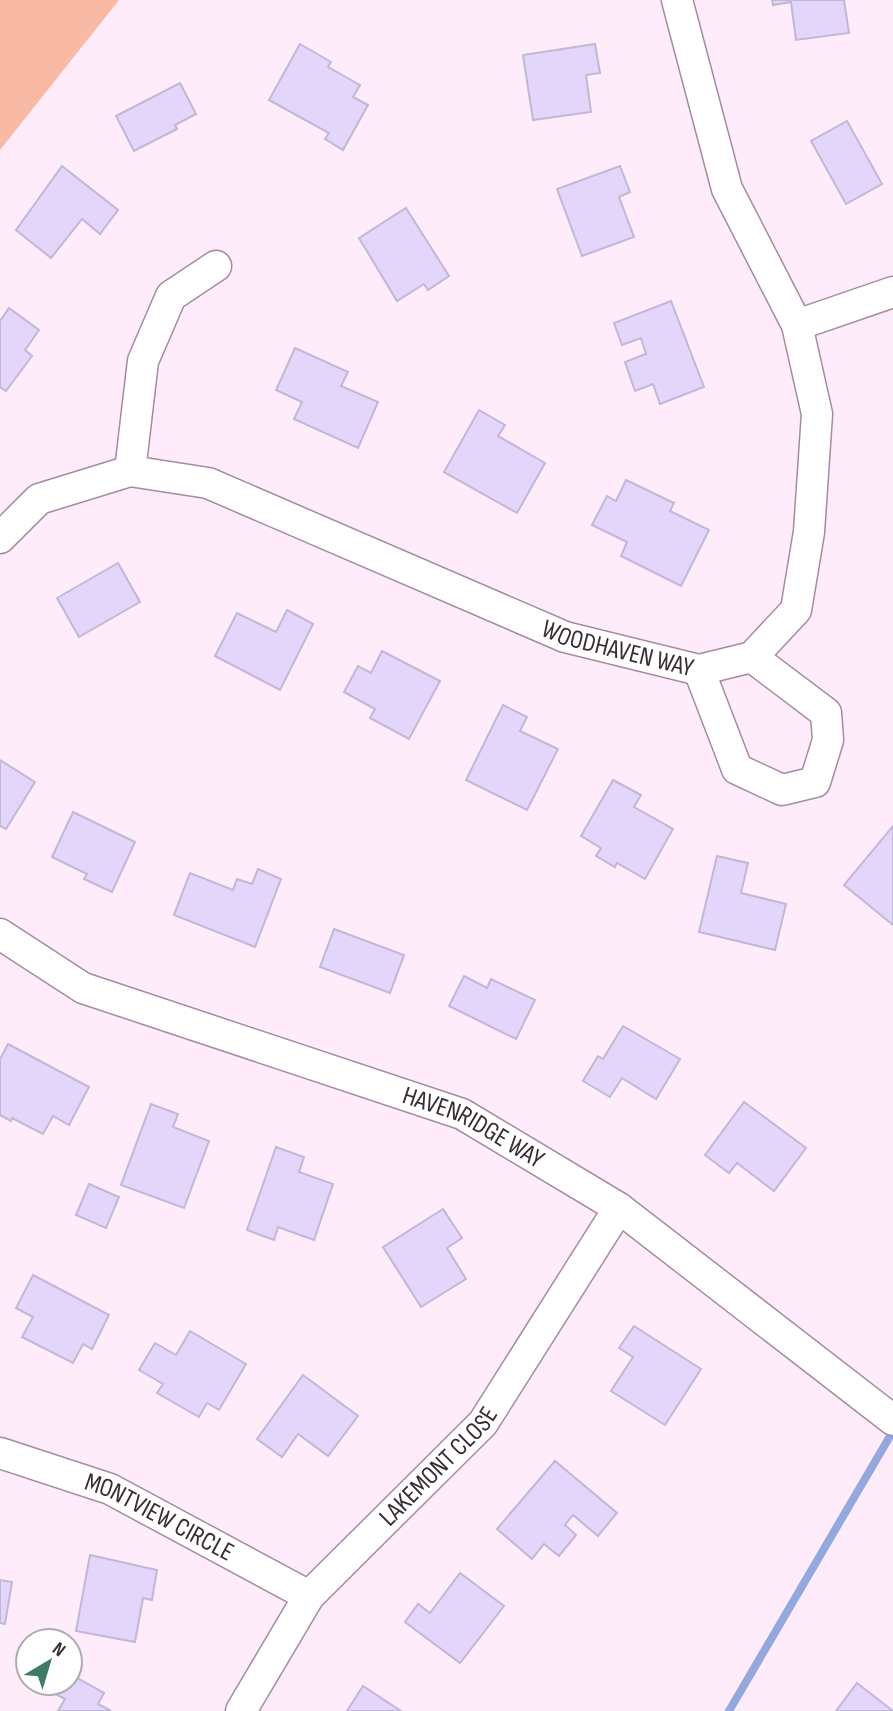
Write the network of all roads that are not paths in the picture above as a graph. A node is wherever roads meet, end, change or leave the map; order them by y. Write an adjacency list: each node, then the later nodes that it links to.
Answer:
1 (677, 0): 4 (street)
2 (216, 266): 5 (street)
3 (893, 292): 4 (street)
4 (797, 325): 7 (street)
5 (130, 471): 6 (street, WOODHAVEN WAY); 8 (street, WOODHAVEN WAY)
6 (0, 538)
7 (752, 657): 8 (street, WOODHAVEN WAY); 8 (street)
8 (699, 670)
9 (0, 934): 10 (street, HAVENRIDGE WAY)
10 (619, 1208): 11 (street, HAVENRIDGE WAY); 13 (street, LAKEMONT CLOSE)
11 (893, 1419)
12 (0, 1453): 13 (street, MONTVIEW CIRCLE)
13 (309, 1596): 14 (street, LAKEMONT CLOSE)
14 (242, 1711)

